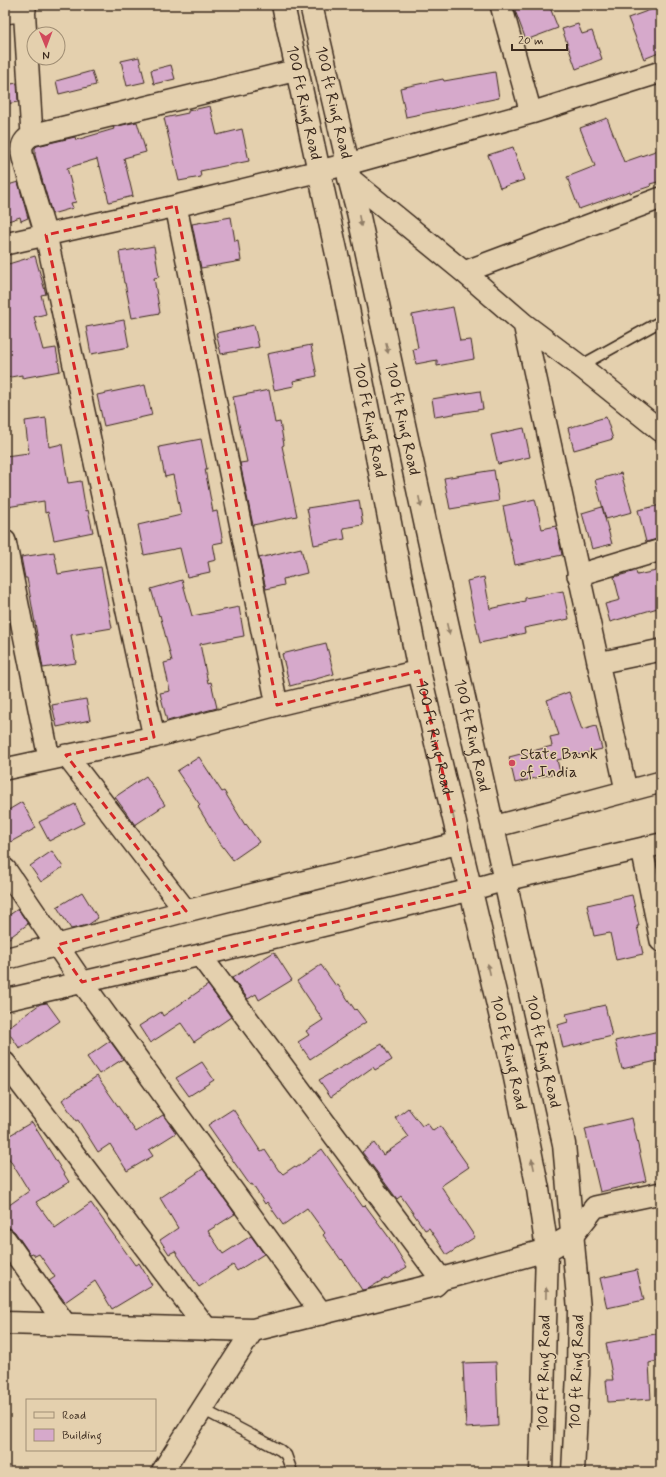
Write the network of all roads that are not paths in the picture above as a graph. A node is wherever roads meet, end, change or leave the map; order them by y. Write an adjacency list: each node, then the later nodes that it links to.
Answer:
1 (283, 5): 5 (main road, 100 Ft Ring Road)
2 (311, 5): 10 (main road, 100 ft Ring Road)
3 (501, 5): 7 (street)
4 (18, 10): 8 (street)
5 (297, 70): 8 (street); 9 (main road, 100 Ft Ring Road)
6 (661, 72): 7 (street)
7 (532, 114): 10 (street)
8 (32, 136): 13 (street)
9 (318, 171): 10 (street); 12 (street); 27 (main road, 100 Ft Ring Road)
10 (348, 171): 15 (street); 34 (main road, 100 ft Ring Road, one-way to 34)
11 (661, 198): 15 (street)
12 (176, 206): 13 (street); 28 (street)
13 (46, 235): 14 (street); 29 (street)
14 (5, 244)
15 (464, 272): 17 (street)
16 (661, 320): 19 (lane)
17 (524, 324): 18 (street); 20 (street)
18 (553, 346): 19 (street); 20 (street)
19 (580, 366): 21 (street)
20 (535, 374): 24 (street)
21 (661, 431)
22 (5, 541): 30 (street)
23 (661, 550): 24 (street)
24 (578, 575): 26 (street)
25 (661, 650): 26 (street)
26 (598, 663): 33 (street)
27 (419, 672): 28 (street); 35 (main road, 100 Ft Ring Road, one-way to 27)
28 (277, 705): 29 (street)
29 (154, 737): 30 (street)
30 (57, 757): 31 (street); 40 (street)
31 (5, 769)
32 (661, 782): 33 (street)
33 (626, 790): 34 (street)
34 (493, 827): 38 (main road, 100 ft Ring Road)
35 (459, 843): 39 (main road, 100 Ft Ring Road); 40 (street)
36 (651, 847): 38 (street); 41 (street)
37 (5, 869): 42 (street)
38 (505, 880): 39 (street); 49 (main road, 100 ft Ring Road)
39 (470, 890): 43 (street); 51 (main road, 100 Ft Ring Road, one-way to 39)
40 (186, 911): 42 (street)
41 (661, 941)
42 (57, 945): 44 (street); 45 (street)
43 (200, 955): 45 (street); 52 (street)
44 (5, 959)
45 (82, 982): 46 (street); 53 (street)
46 (5, 1000)
47 (5, 1063): 56 (street)
48 (661, 1193): 49 (street)
49 (573, 1235): 51 (main road); 62 (main road, 100 ft Ring Road)
50 (5, 1239): 55 (street)
51 (547, 1250): 52 (main road); 61 (main road, 100 Ft Ring Road, one-way to 51)
52 (441, 1279): 53 (main road)
53 (322, 1314): 57 (main road)
54 (5, 1323): 55 (main road)
55 (66, 1325): 56 (main road)
56 (208, 1330): 57 (main road)
57 (253, 1330): 58 (street)
58 (202, 1409): 59 (street); 60 (lane)
59 (162, 1472)
60 (292, 1472)
61 (541, 1472)
62 (573, 1472)

